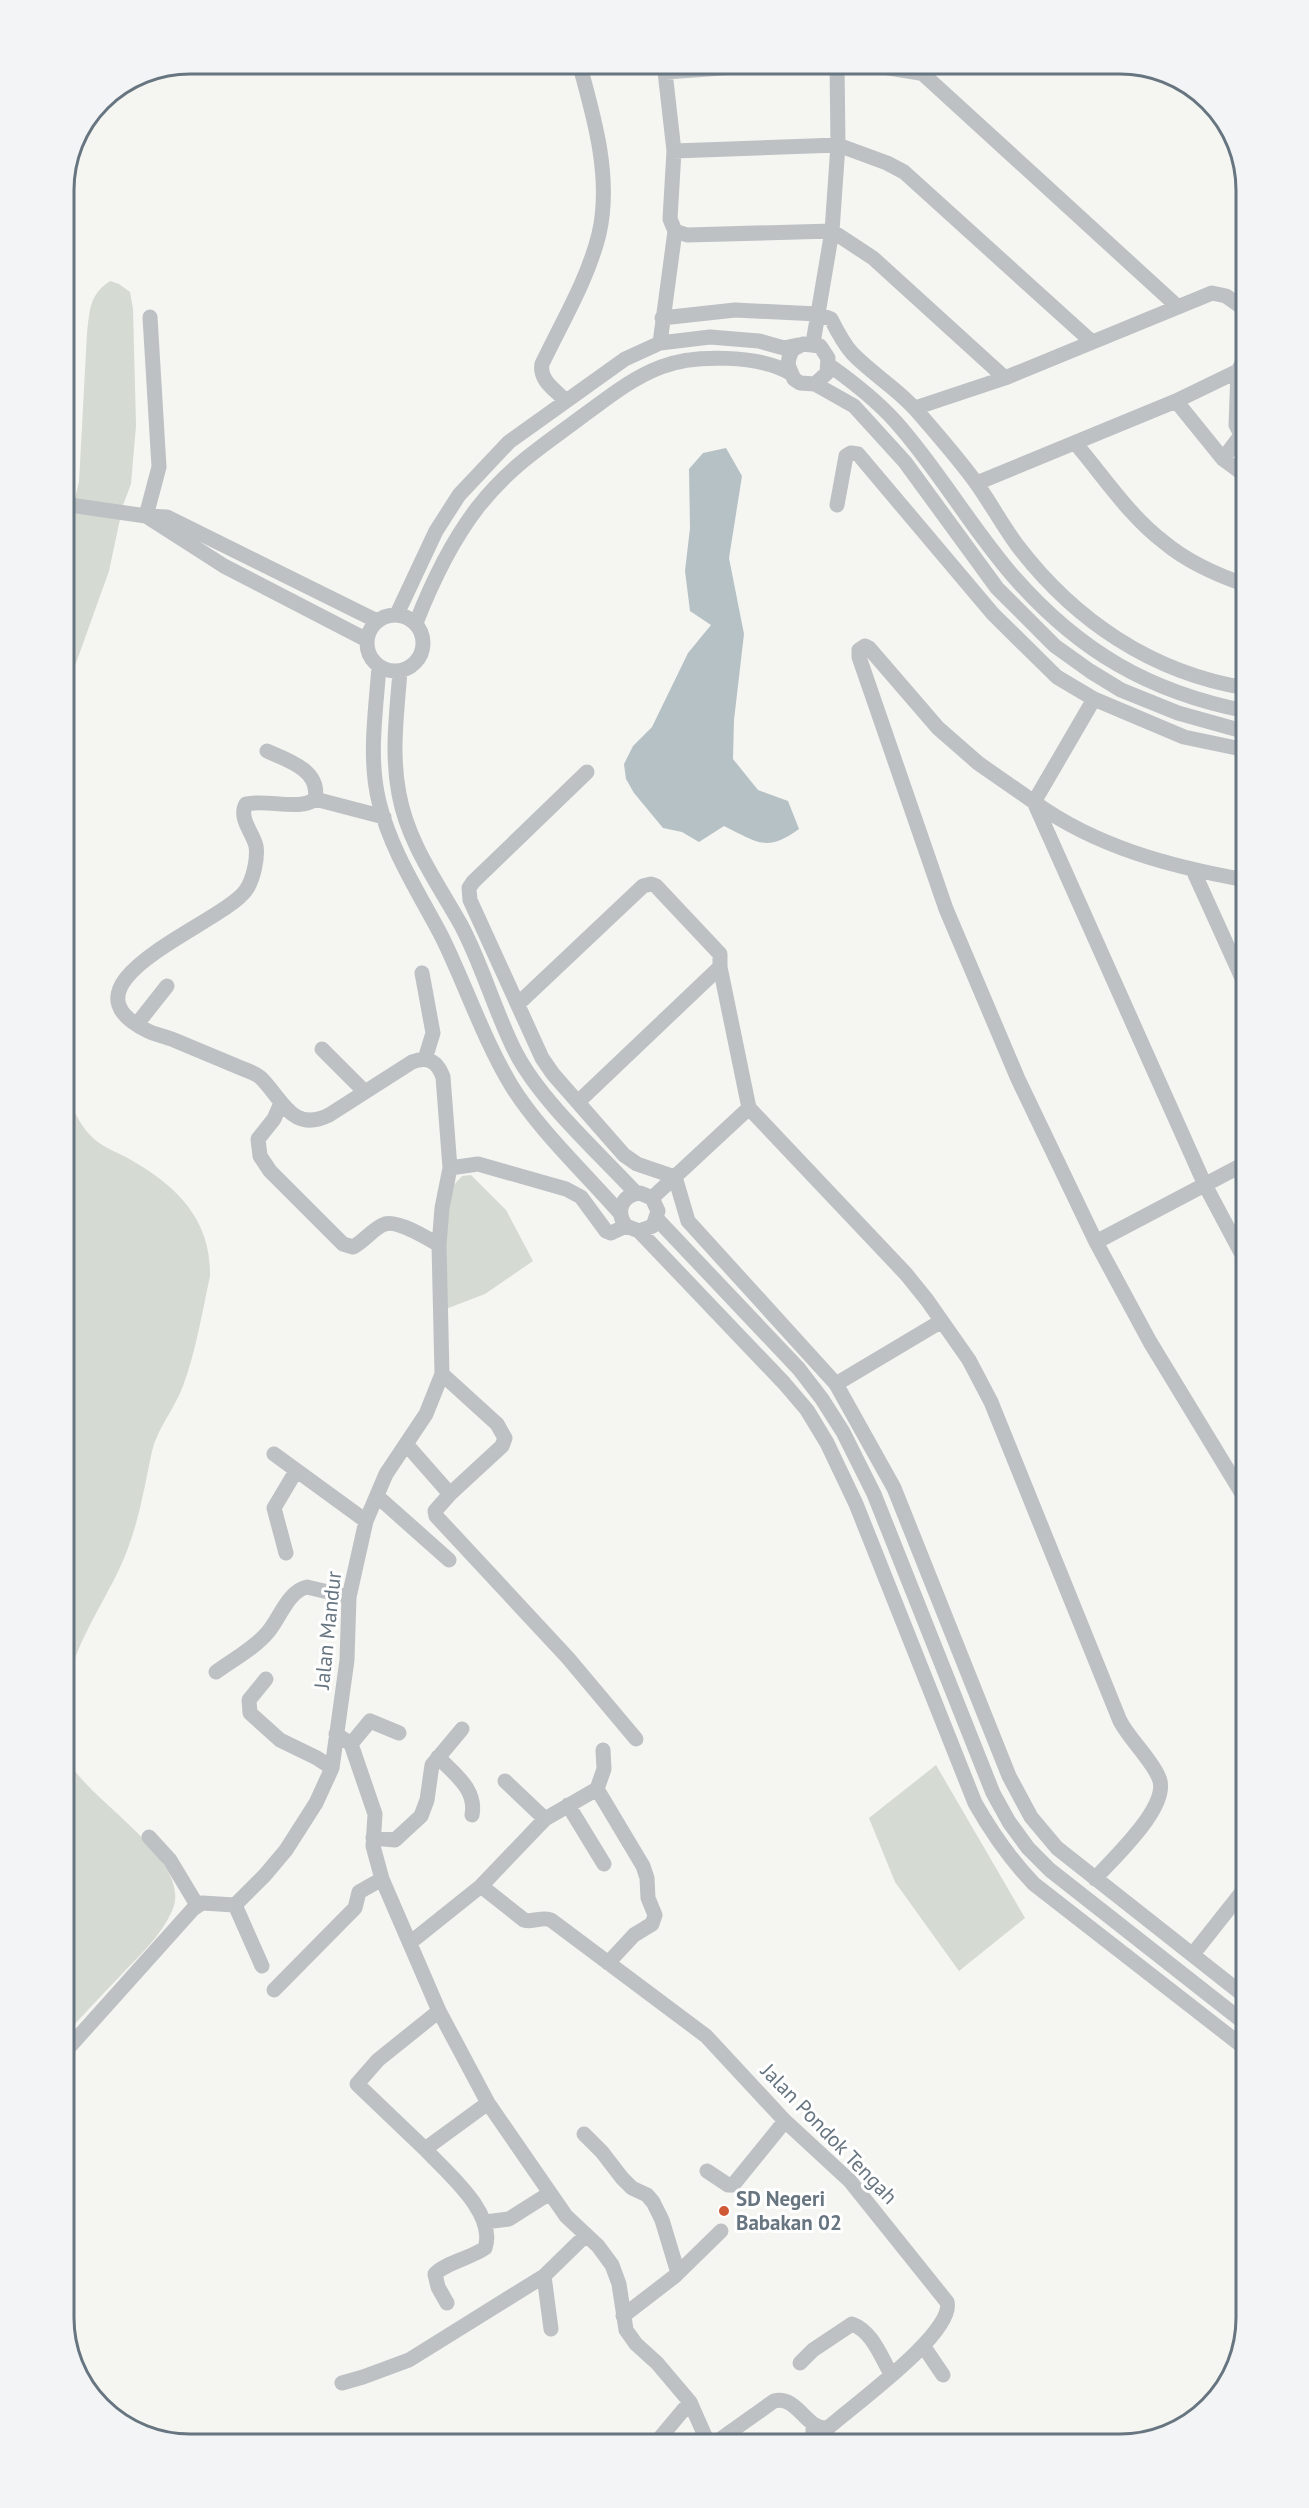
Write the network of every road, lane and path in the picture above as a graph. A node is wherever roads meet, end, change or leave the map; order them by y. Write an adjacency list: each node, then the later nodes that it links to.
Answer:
1 (582, 74): 22 (street)
2 (666, 74): 6 (street)
3 (837, 74): 5 (street)
4 (922, 74): 11 (street)
5 (838, 145): 6 (street); 8 (street); 14 (street)
6 (674, 151): 7 (street)
7 (675, 231): 8 (street); 13 (street)
8 (832, 231): 10 (street); 20 (street)
9 (1236, 304): 11 (street)
10 (818, 307): 13 (street); 16 (street); 24 (street)
11 (1178, 307): 14 (street)
12 (150, 317): 32 (street)
13 (662, 318): 15 (street)
14 (1092, 342): 20 (street)
15 (660, 343): 16 (street); 22 (street)
16 (806, 344): 17 (street); 19 (street)
17 (829, 365): 21 (street); 42 (street)
18 (1236, 372): 23 (street)
19 (790, 373): 21 (street); 36 (street)
20 (1005, 378): 24 (street)
21 (815, 384): 43 (street)
22 (565, 400): 34 (street)
23 (1176, 402): 25 (street); 27 (street)
24 (915, 408): 29 (street)
25 (1076, 444): 29 (street); 33 (street)
26 (1236, 445): 27 (street)
27 (1223, 459): 28 (street)
28 (1236, 469)
29 (977, 483): 40 (street)
30 (74, 505): 32 (street)
31 (837, 505): 41 (street)
32 (146, 516): 35 (street); 37 (street)
33 (1236, 582)
34 (397, 614): 35 (street); 36 (street)
35 (377, 621): 37 (street)
36 (416, 623): 39 (street)
37 (367, 640): 38 (street)
38 (380, 666): 39 (street); 49 (street)
39 (399, 671): 68 (street)
40 (1236, 686)
41 (1094, 699): 44 (street); 48 (street)
42 (1236, 709)
43 (1236, 729)
44 (1236, 748)
45 (267, 751): 47 (street)
46 (587, 772): 56 (street)
47 (315, 799): 49 (street); 57 (street)
48 (1034, 802): 50 (street); 67 (street); 72 (street)
49 (384, 817): 71 (street)
50 (1192, 870): 51 (street); 52 (street)
51 (1236, 878)
52 (1236, 965)
53 (720, 967): 56 (street); 61 (street); 63 (street)
54 (422, 973): 59 (street)
55 (167, 986): 57 (street)
56 (518, 1004): 61 (street)
57 (137, 1024): 62 (street)
58 (322, 1049): 60 (street)
59 (425, 1059): 60 (street); 64 (street, Jalan Mandur)
60 (365, 1092): 62 (street)
61 (578, 1102): 66 (street)
62 (281, 1103): 74 (street)
63 (749, 1108): 66 (street); 75 (street)
64 (450, 1167): 71 (street); 74 (street, Jalan Mandur)
65 (1236, 1169): 67 (street)
66 (675, 1177): 69 (street); 77 (street)
67 (1205, 1185): 72 (street); 73 (street)
68 (636, 1193): 69 (street); 71 (street)
69 (652, 1198): 70 (street)
70 (657, 1219): 71 (street); 119 (street)
71 (628, 1224): 120 (street)
72 (1096, 1242): 81 (street)
73 (1236, 1244)
74 (439, 1245): 76 (street, Jalan Mandur)
75 (940, 1322): 77 (street); 107 (street)
76 (442, 1374): 78 (street, Jalan Mandur); 82 (street)
77 (836, 1384): 107 (street)
78 (406, 1444): 82 (street); 83 (street, Jalan Mandur)
79 (274, 1454): 80 (street)
80 (296, 1471): 84 (street); 85 (street)
81 (1236, 1484)
82 (450, 1494): 93 (street)
83 (377, 1496): 84 (street, Jalan Mandur); 86 (street)
84 (366, 1521): 87 (street, Jalan Mandur)
85 (286, 1553)
86 (449, 1560)
87 (349, 1597): 88 (street); 92 (street, Jalan Mandur)
88 (216, 1672)
89 (266, 1679): 97 (street)
90 (462, 1729): 96 (street)
91 (399, 1733): 94 (street)
92 (336, 1734): 94 (street); 97 (street, Jalan Mandur)
93 (636, 1739)
94 (351, 1744): 104 (street)
95 (603, 1750): 99 (street)
96 (438, 1757): 101 (street); 104 (street)
97 (332, 1768): 111 (street, Jalan Mandur)
98 (505, 1781): 102 (street)
99 (597, 1789): 100 (street); 114 (street)
100 (568, 1805): 102 (street); 105 (street)
101 (472, 1815)
102 (545, 1819): 108 (street)
103 (149, 1837): 110 (street)
104 (373, 1838): 106 (street)
105 (604, 1864)
106 (382, 1879): 112 (street); 117 (street)
107 (1095, 1879): 113 (street)
108 (481, 1886): 112 (street); 114 (street, Jalan Pondok Tengah)
109 (1236, 1900): 113 (street)
110 (197, 1905): 111 (street); 121 (street)
111 (235, 1905): 115 (street)
112 (411, 1942): 118 (street)
113 (1193, 1954): 116 (street)
114 (608, 1962): 123 (street, Jalan Pondok Tengah)
115 (262, 1966)
116 (1236, 1989)
117 (274, 1990)
118 (439, 2011): 122 (street); 125 (street)
119 (1236, 2016)
120 (1236, 2041)
121 (74, 2042)
122 (488, 2103): 125 (street); 127 (street)
123 (785, 2121): 126 (street); 136 (street, Jalan Pondok Tengah)
124 (584, 2134): 131 (street)
125 (425, 2150): 128 (street)
126 (707, 2170)
127 (550, 2193): 128 (street); 130 (street)
128 (484, 2222): 133 (street)
129 (721, 2231): 131 (street)
130 (585, 2236): 132 (street); 134 (street)
131 (678, 2273): 134 (street)
132 (544, 2276): 135 (street); 140 (street)
133 (447, 2303)
134 (623, 2316): 141 (street)
135 (551, 2329)
136 (924, 2347): 138 (street, Jalan Pondok Tengah); 139 (street)
137 (800, 2363): 138 (street)
138 (891, 2374): 142 (street, Jalan Pondok Tengah)
139 (943, 2375)
140 (342, 2383)
141 (690, 2402): 143 (street); 144 (street)
142 (813, 2425): 145 (street); 146 (street)
143 (663, 2434)
144 (706, 2434)
145 (727, 2434)
146 (813, 2434)

